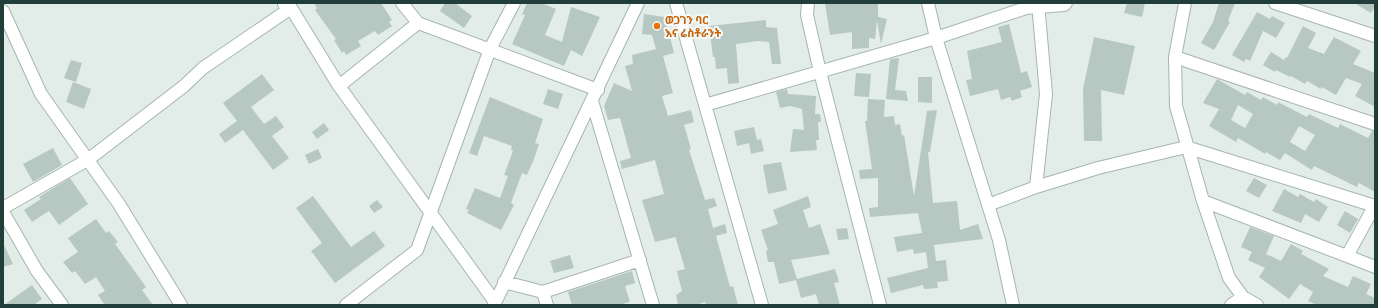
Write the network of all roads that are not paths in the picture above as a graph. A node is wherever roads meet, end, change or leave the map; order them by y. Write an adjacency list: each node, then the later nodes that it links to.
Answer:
1 (282, 3): 26 (street)
2 (288, 3): 20 (street)
3 (402, 3): 14 (street)
4 (514, 3): 17 (street)
5 (638, 3): 21 (street)
6 (676, 3): 23 (street)
7 (808, 3): 19 (street)
8 (928, 3): 16 (street)
9 (1066, 3): 12 (street)
10 (1186, 3): 18 (street)
11 (1275, 3): 15 (street)
12 (1038, 5): 16 (street); 27 (street)
13 (3, 11): 26 (street)
14 (418, 23): 17 (street); 20 (street)
15 (1373, 32)
16 (936, 38): 19 (street); 29 (street)
17 (490, 49): 21 (street); 33 (street)
18 (1175, 57): 24 (street); 25 (street)
19 (820, 72): 23 (street); 47 (street)
20 (338, 86): 33 (street)
21 (598, 90): 22 (street)
22 (592, 101): 35 (street); 37 (street)
23 (705, 105): 46 (street)
24 (1375, 124)
25 (1186, 147): 27 (street); 28 (street); 30 (street)
26 (89, 159): 31 (street); 42 (street)
27 (1036, 187): 29 (street)
28 (1203, 201): 34 (street); 39 (street)
29 (988, 204): 48 (street)
30 (1375, 206): 34 (street)
31 (3, 208)
32 (3, 212): 41 (street)
33 (431, 213): 40 (street); 43 (street)
34 (1347, 256): 36 (street)
35 (640, 260): 38 (street); 45 (street)
36 (1375, 267)
37 (504, 282): 38 (street); 40 (street)
38 (544, 292): 44 (street)
39 (1244, 297): 49 (street); 50 (street)
40 (495, 304)
41 (62, 305)
42 (181, 305)
43 (346, 305)
44 (548, 305)
45 (653, 305)
46 (762, 305)
47 (880, 305)
48 (1013, 305)
49 (1231, 305)
50 (1257, 305)

